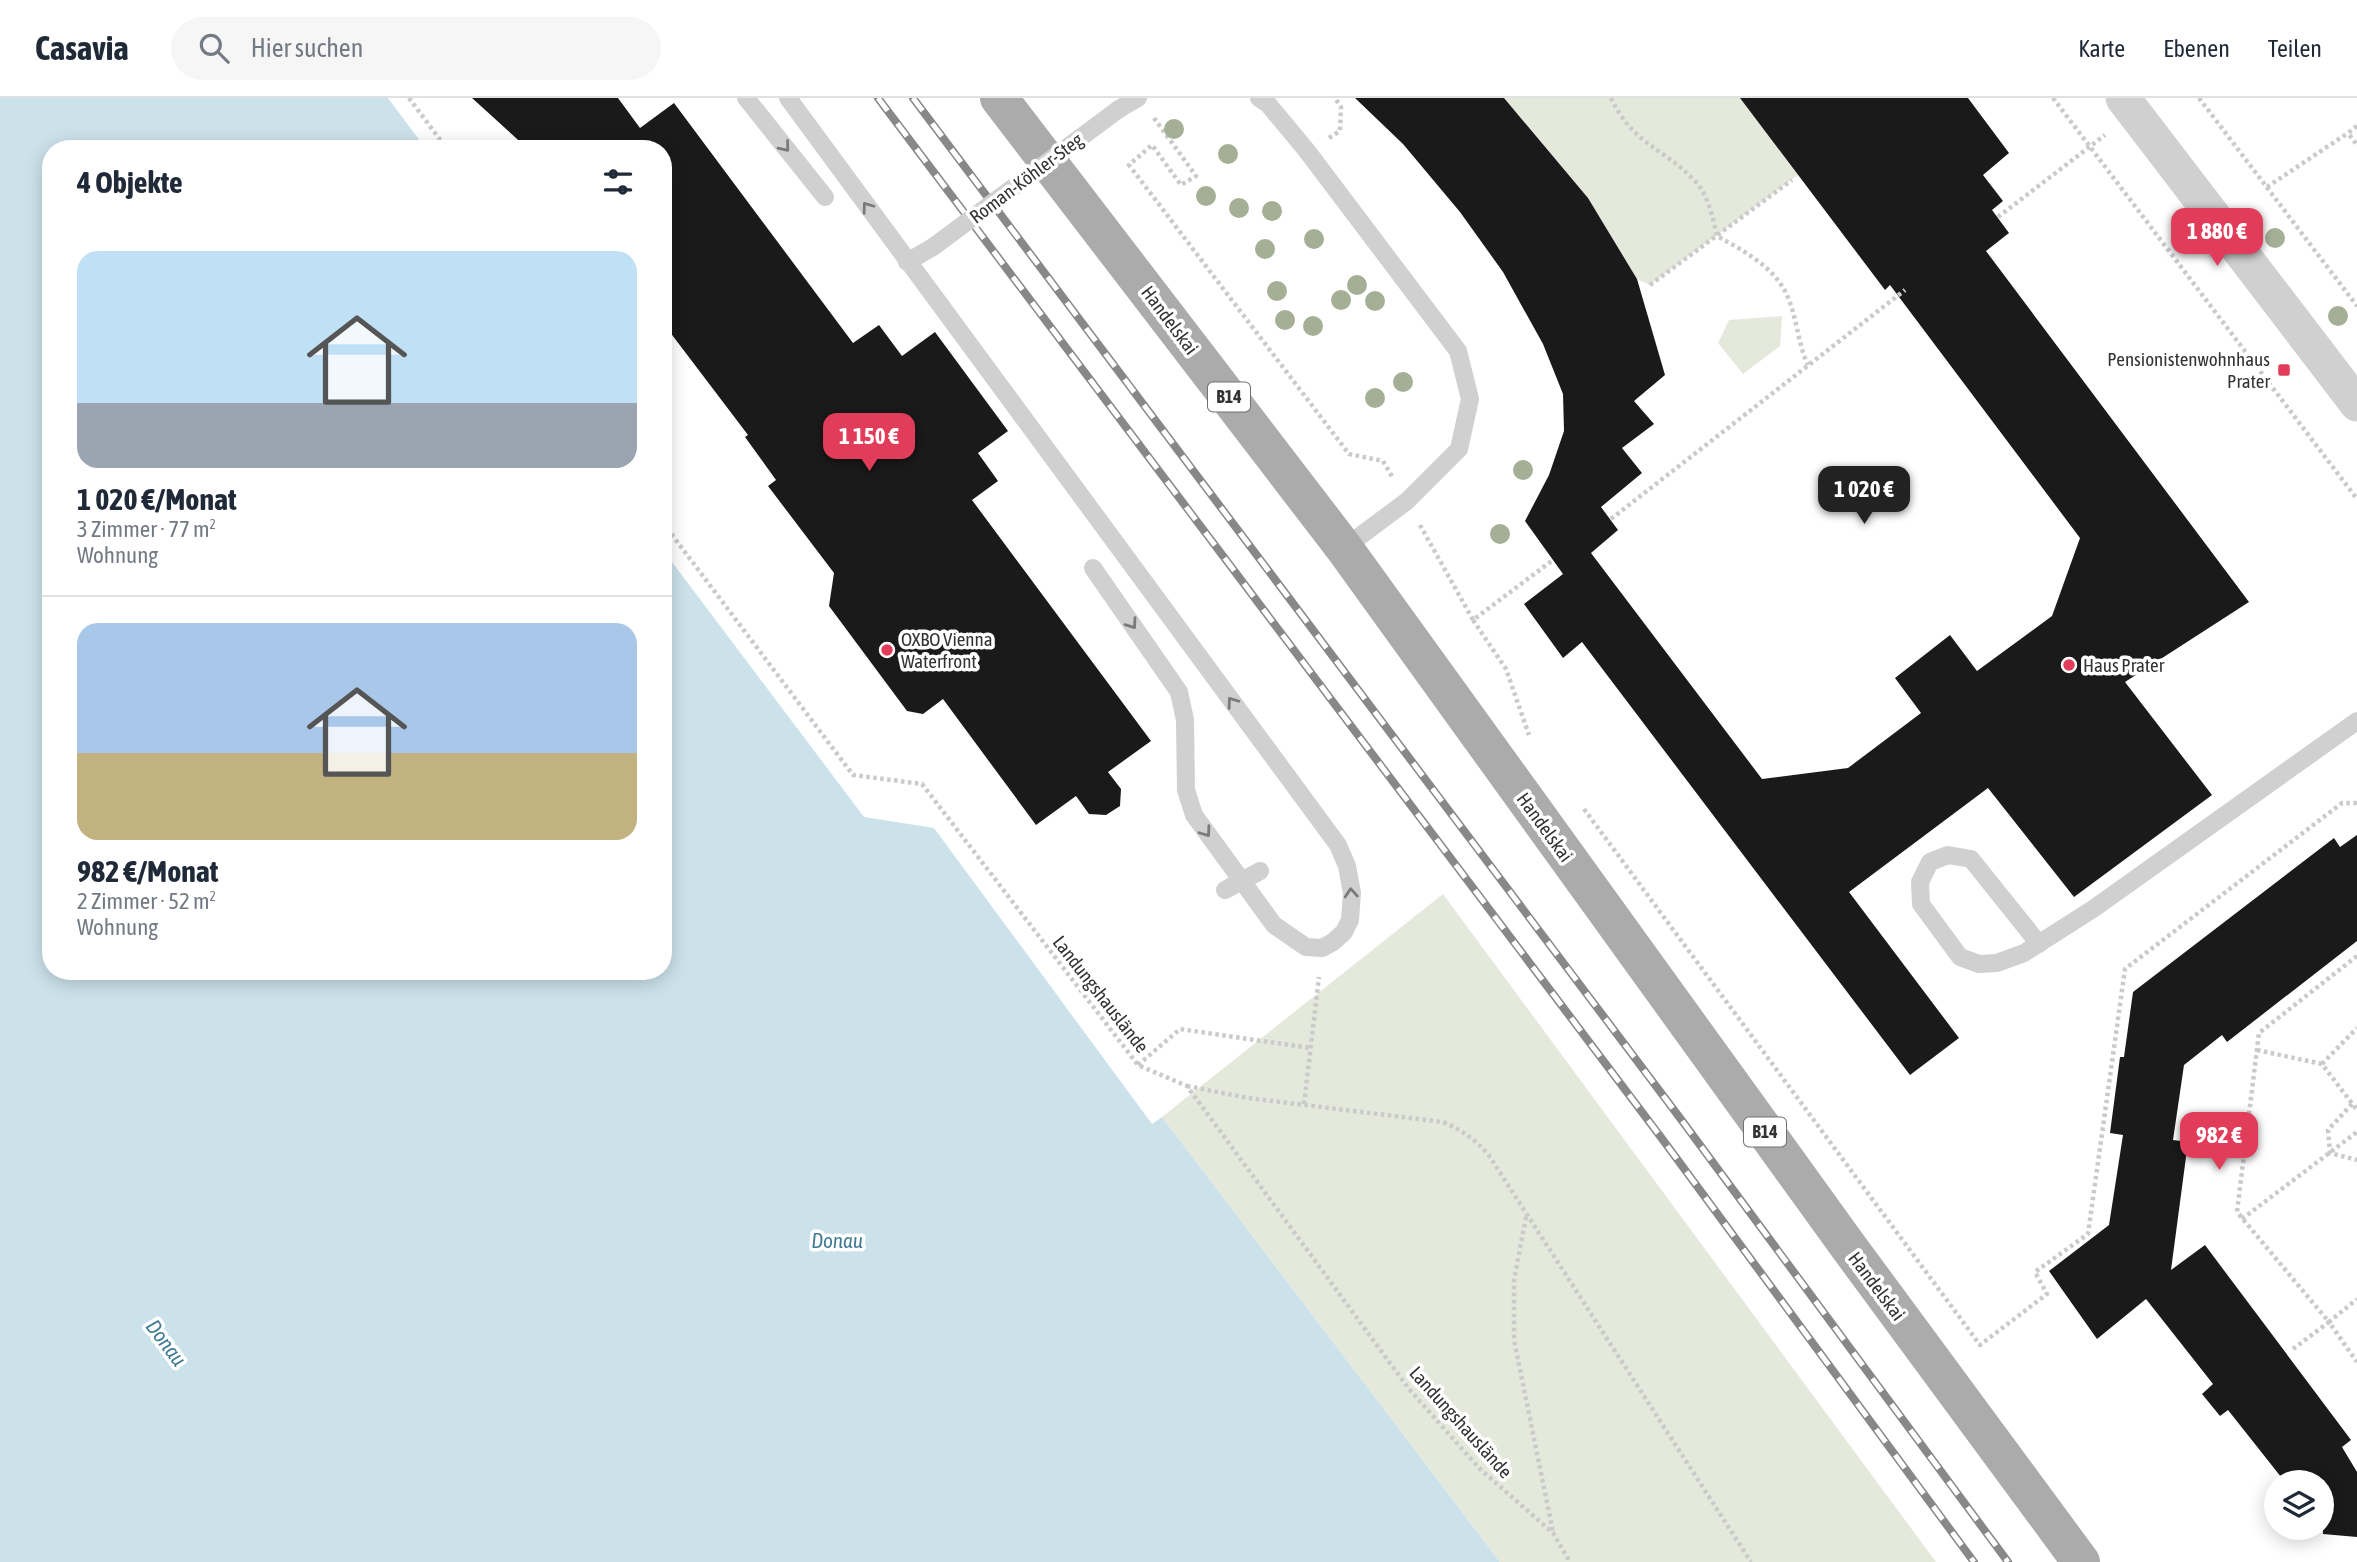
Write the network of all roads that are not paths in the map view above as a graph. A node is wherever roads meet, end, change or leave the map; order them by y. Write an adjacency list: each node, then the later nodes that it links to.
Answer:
1 (746, 98): 7 (lane, one-way to 7)
2 (788, 98): 8 (lane, one-way to 2)
3 (999, 98): 10 (main road, Handelskai / B14)
4 (1259, 98): 10 (lane)
5 (1142, 104): 8 (lane, Roman-Köhler-Steg, bridge)
6 (2128, 105): 9 (street)
7 (825, 197)
8 (907, 262): 14 (lane, one-way to 8)
9 (2357, 404)
10 (1343, 548): 17 (main road, Handelskai / B14)
11 (1093, 568): 14 (lane, one-way to 14)
12 (2357, 721): 16 (lane)
13 (1260, 871): 14 (lane)
14 (1241, 880): 15 (lane)
15 (1225, 890)
16 (2039, 944): 16 (lane)
17 (2081, 1562)

